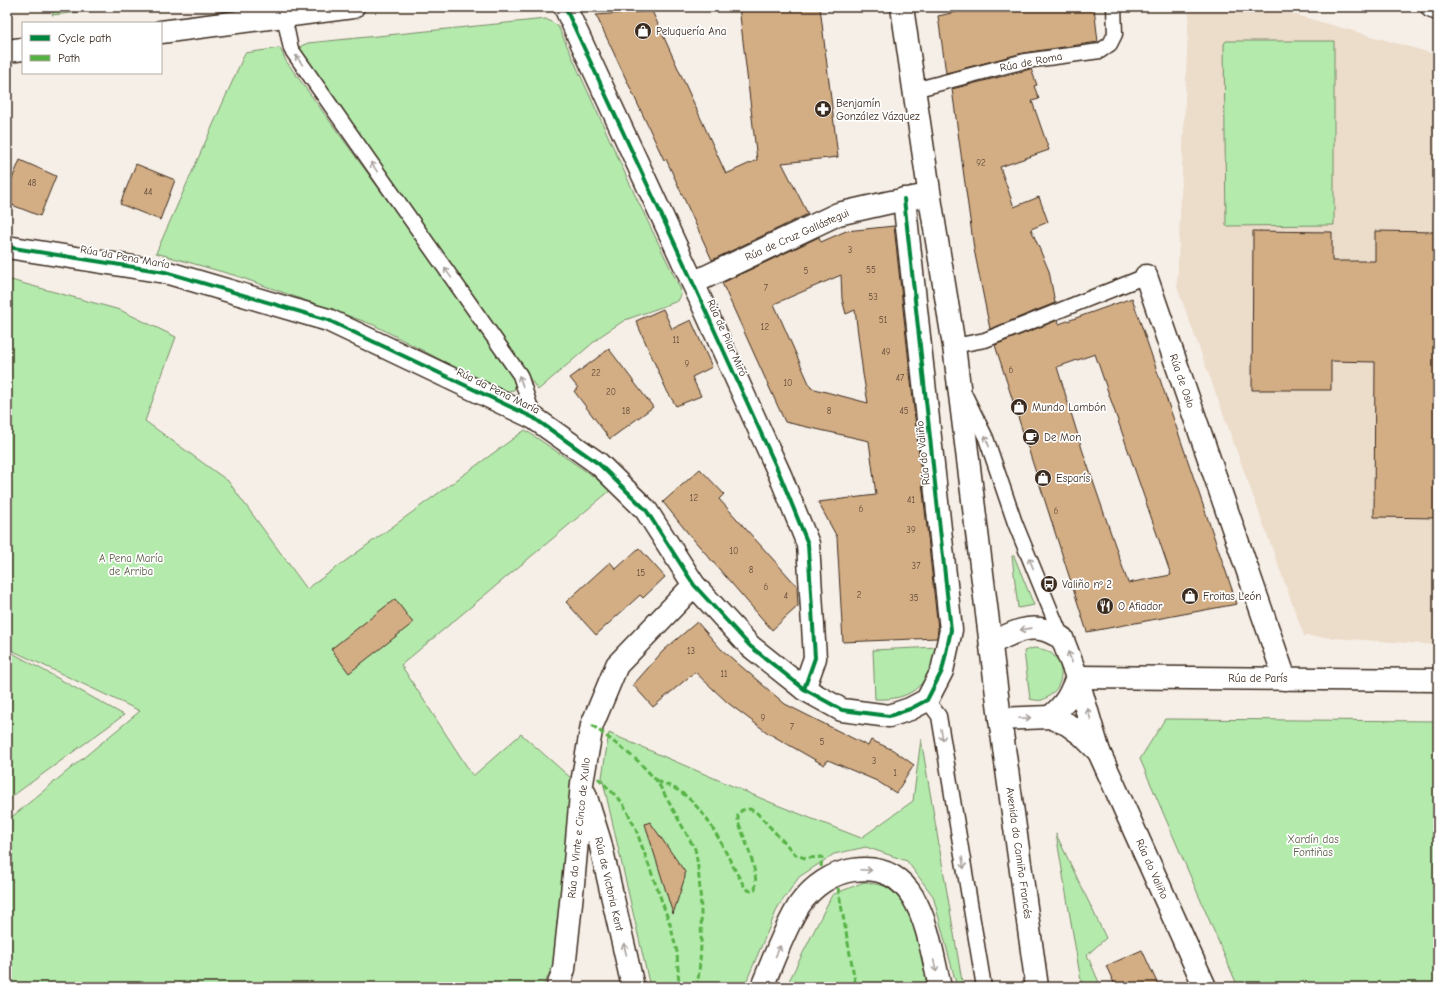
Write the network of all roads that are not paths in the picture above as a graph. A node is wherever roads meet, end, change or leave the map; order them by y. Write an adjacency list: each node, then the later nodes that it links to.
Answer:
1 (353, 7): 7 (street)
2 (565, 7): 16 (street, Rúa de Pilar Miró)
3 (902, 7): 11 (street, Rúa do Valiño)
4 (1114, 7): 11 (lane, Rúa de Roma)
5 (1432, 7): 6 (street)
6 (1438, 8)
7 (284, 16): 8 (street); 19 (lane, one-way to 7)
8 (162, 32)
9 (22, 49): 10 (street)
10 (7, 51)
11 (914, 90): 12 (street, Rúa do Valiño)
12 (930, 196): 13 (street, Rúa de Cruz Gallástegui); 17 (street, Rúa do Valiño)
13 (904, 199): 16 (street, Rúa de Cruz Gallástegui); 27 (street, Rúa do Valiño)
14 (7, 247): 19 (street, Rúa da Pena María)
15 (1146, 276): 17 (lane, Rúa de Oslo); 24 (street, Rúa de Oslo)
16 (693, 284): 26 (street, Rúa de Pilar Miró)
17 (954, 346): 18 (street, Rúa do Valiño)
18 (958, 379): 21 (lane, Rúa do Valiño, one-way to 18); 22 (street, Rúa do Valiño)
19 (534, 418): 20 (street, Rúa da Pena María)
20 (694, 585): 26 (street, Rúa da Pena María); 31 (street, Rúa do Vinte e Cinco de Xullo)
21 (1062, 638): 22 (street, one-way to 22); 23 (street, Rúa do Valiño, one-way to 21)
22 (991, 643): 29 (street, Rúa do Valiño)
23 (1077, 677): 24 (street, Rúa de París); 28 (street); 30 (street, Rúa do Valiño, one-way to 23)
24 (1284, 678): 25 (street, Rúa de París)
25 (1438, 680)
26 (804, 689): 27 (street, Rúa da Pena María)
27 (927, 700): 36 (lane, one-way to 36)
28 (1050, 717): 29 (street, Rúa do Valiño, one-way to 28); 30 (street, Rúa do Valiño)
29 (1000, 719): 37 (street, Avenida do Camiño Francés)
30 (1099, 752): 38 (street, Rúa do Valiño)
31 (582, 783): 32 (street, Rúa do Vinte e Cinco de Xullo); 33 (street, Rúa de Victoria Kent, one-way to 31)
32 (558, 987)
33 (633, 987)
34 (762, 987): 35 (street, one-way to 35)
35 (940, 987)
36 (984, 987)
37 (1037, 987)
38 (1205, 987)

